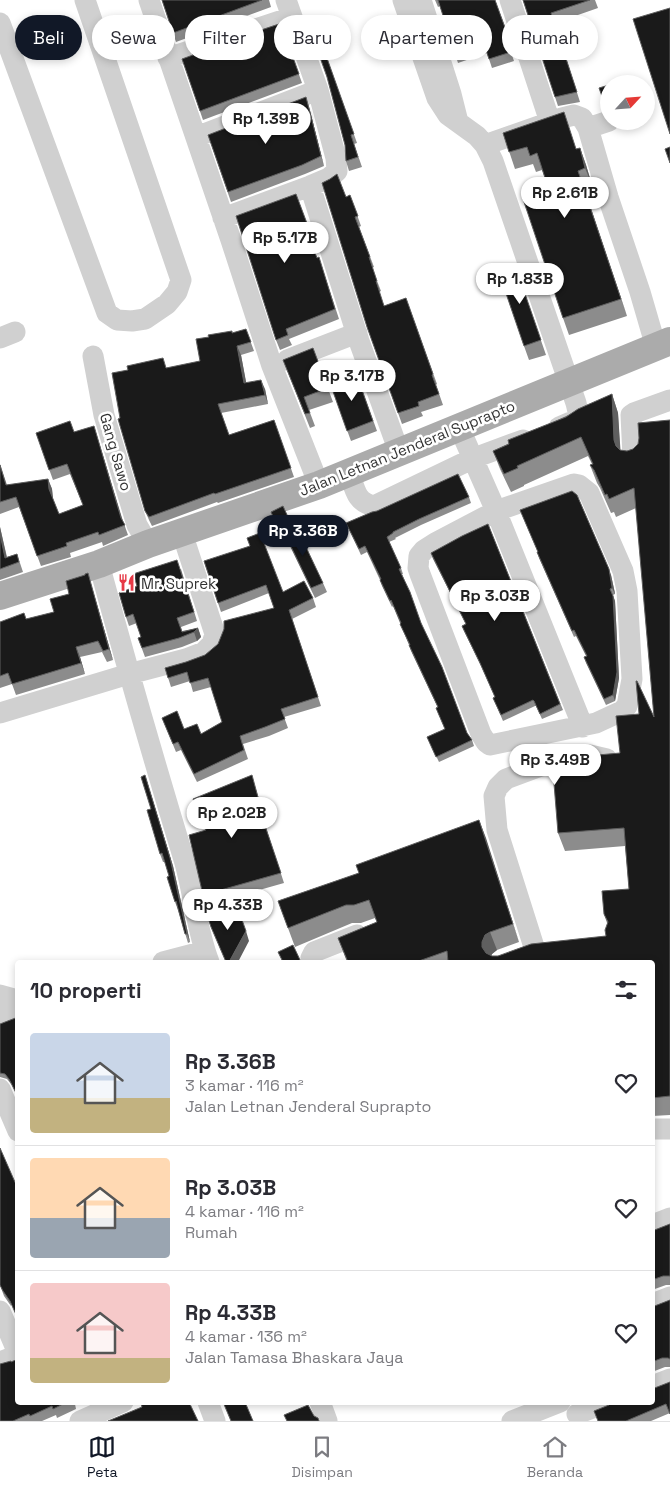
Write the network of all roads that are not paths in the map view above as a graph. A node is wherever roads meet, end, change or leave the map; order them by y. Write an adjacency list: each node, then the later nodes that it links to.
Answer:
1 (85, 0): 8 (street)
2 (149, 0): 7 (street)
3 (403, 0): 13 (street)
4 (421, 0): 13 (street)
5 (510, 0): 12 (street)
6 (289, 9): 9 (street); 11 (street)
7 (154, 15)
8 (0, 23)
9 (175, 55)
10 (169, 60): 16 (street)
11 (318, 90): 16 (street); 18 (street)
12 (550, 122): 15 (street); 17 (street)
13 (459, 123): 17 (street)
14 (600, 124): 15 (street)
15 (588, 128): 21 (street)
16 (196, 137): 19 (street)
17 (485, 146): 24 (street)
18 (310, 186): 19 (street); 20 (street)
19 (223, 218): 23 (street)
20 (357, 333): 23 (street); 27 (street)
21 (663, 344): 24 (main road, Jalan Letnan Jenderal Suprapto)
22 (93, 356): 34 (street, Gang Sawo)
23 (272, 366): 31 (street)
24 (568, 383): 26 (main road, Jalan Letnan Jenderal Suprapto); 29 (street)
25 (670, 400): 28 (street)
26 (459, 427): 27 (main road, Jalan Letnan Jenderal Suprapto); 29 (street)
27 (400, 452): 30 (main road, Jalan Letnan Jenderal Suprapto)
28 (633, 457)
29 (474, 458): 30 (street); 32 (street)
30 (349, 472): 31 (main road, Jalan Letnan Jenderal Suprapto)
31 (319, 485): 33 (main road, Jalan Letnan Jenderal Suprapto)
32 (496, 511): 39 (street); 39 (street); 39 (street)
33 (182, 533): 34 (main road, Jalan Letnan Jenderal Suprapto); 37 (street)
34 (148, 544): 35 (main road, Jalan Letnan Jenderal Suprapto)
35 (99, 564): 36 (main road, Jalan Letnan Jenderal Suprapto); 37 (street)
36 (0, 596)
37 (129, 674): 38 (street); 43 (street)
38 (0, 714)
39 (583, 727)
40 (607, 759): 42 (street)
41 (357, 935): 44 (street)
42 (536, 951)
43 (207, 957): 45 (street)
44 (322, 958)
45 (181, 960)
46 (0, 995): 47 (street)
47 (15, 999)
48 (15, 1010): 49 (street)
49 (0, 1014)
50 (0, 1088): 51 (street)
51 (15, 1124)
52 (655, 1129): 53 (street)
53 (670, 1129)
54 (670, 1218): 55 (street)
55 (655, 1224)
56 (670, 1297): 57 (street)
57 (655, 1303)
58 (0, 1311): 59 (street)
59 (15, 1347)
60 (15, 1355): 61 (street)
61 (0, 1362)
62 (670, 1379): 63 (street)
63 (655, 1385)
64 (116, 1405): 69 (street)
65 (209, 1405): 70 (street)
66 (321, 1405): 71 (street)
67 (594, 1405): 68 (street)
68 (572, 1410): 72 (street)
69 (80, 1421)
70 (216, 1421)
71 (327, 1421)
72 (512, 1421)

